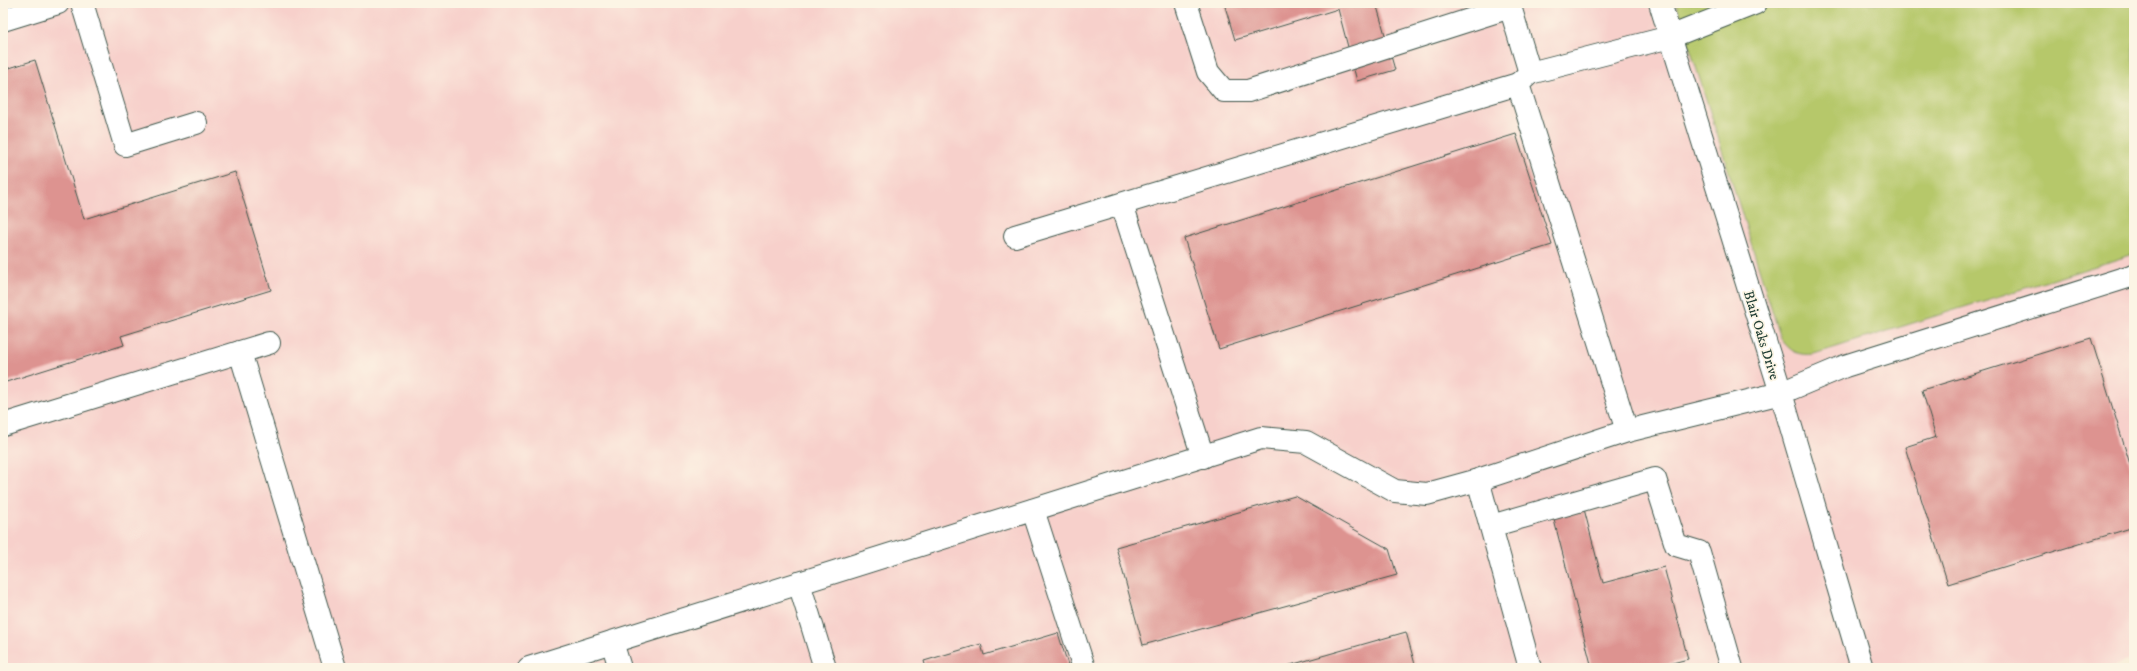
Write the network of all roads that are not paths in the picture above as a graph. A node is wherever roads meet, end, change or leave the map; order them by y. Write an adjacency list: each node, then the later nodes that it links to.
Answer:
1 (58, 3): 7 (street)
2 (82, 3): 10 (street)
3 (1186, 3): 6 (street)
4 (1660, 3): 8 (street, Blair Oaks Drive)
5 (1756, 3): 8 (street)
6 (1510, 5): 9 (street)
7 (3, 20)
8 (1670, 37): 9 (street); 16 (street, Blair Oaks Drive)
9 (1524, 78): 11 (street); 18 (street)
10 (196, 122)
11 (1122, 204): 12 (street); 19 (street)
12 (1015, 236)
13 (2134, 275): 16 (street)
14 (269, 343): 15 (street)
15 (240, 352): 17 (street); 25 (street)
16 (1781, 393): 18 (street); 32 (street, Blair Oaks Drive)
17 (3, 425)
18 (1627, 431): 20 (street)
19 (1203, 457): 20 (street); 21 (street)
20 (1478, 480): 22 (street)
21 (1033, 510): 23 (street); 29 (street)
22 (1490, 526): 30 (street); 31 (street)
23 (799, 583): 24 (street); 28 (street)
24 (612, 642): 26 (street); 27 (street)
25 (335, 668)
26 (529, 668)
27 (620, 668)
28 (825, 668)
29 (1084, 668)
30 (1530, 668)
31 (1732, 668)
32 (1862, 668)

